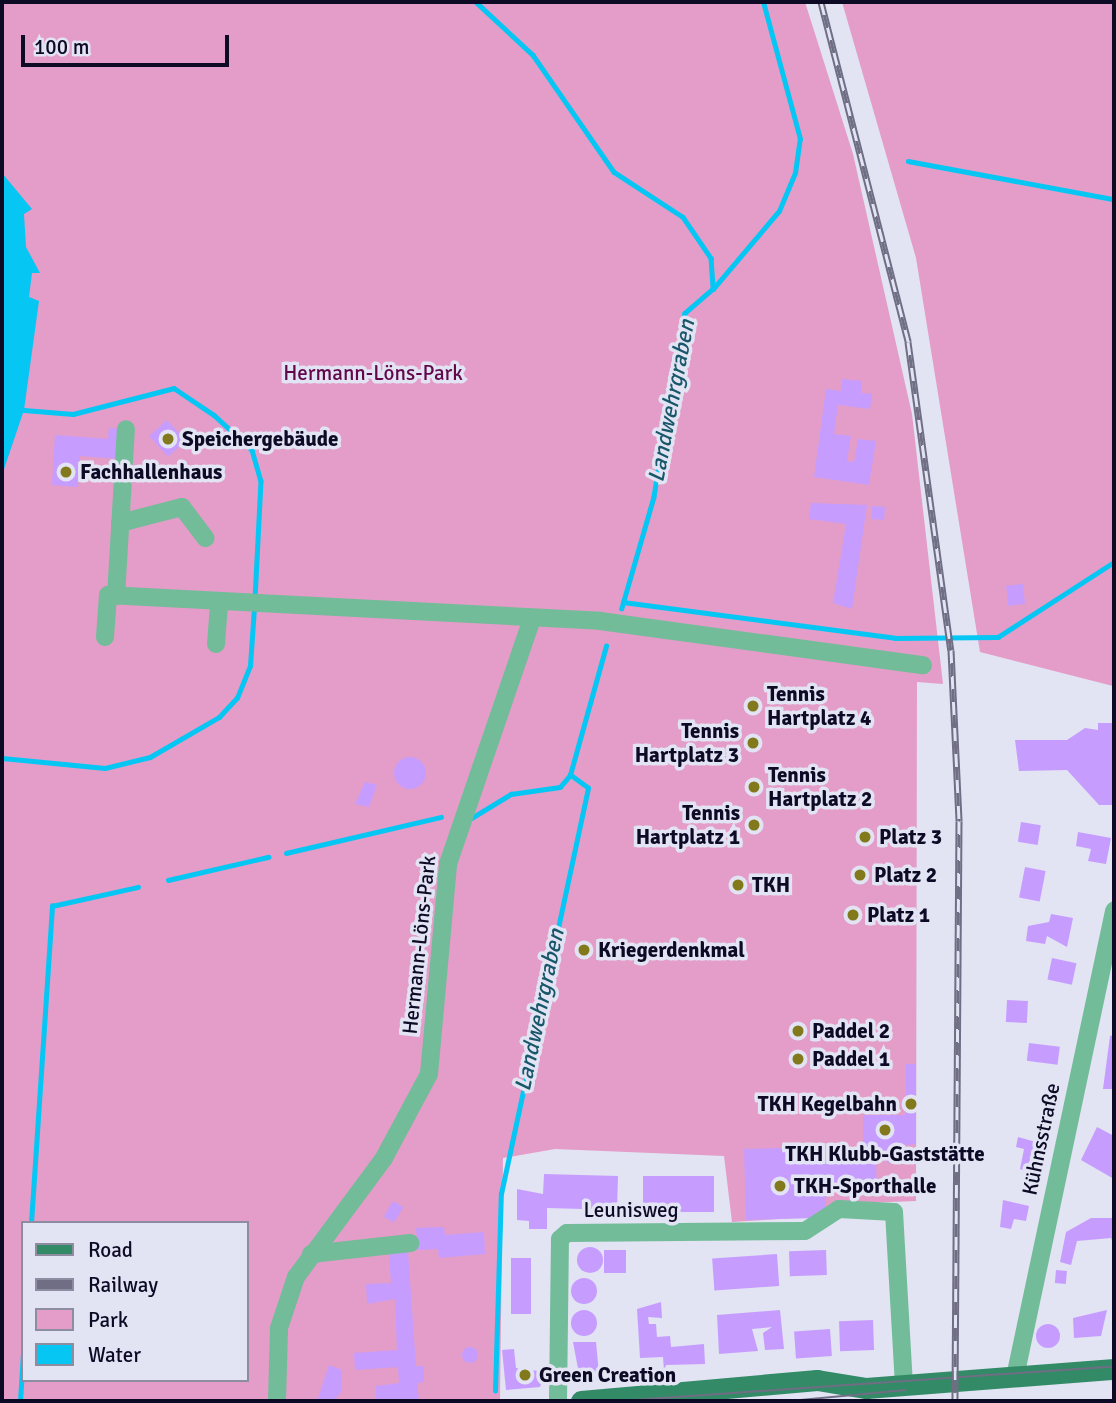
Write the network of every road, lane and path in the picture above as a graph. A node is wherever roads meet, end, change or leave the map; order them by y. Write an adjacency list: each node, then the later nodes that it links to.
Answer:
1 (126, 429): 2 (street)
2 (120, 523): 3 (street); 4 (street)
3 (205, 538)
4 (112, 596): 5 (street); 7 (street)
5 (219, 604): 6 (street); 8 (street)
6 (532, 618): 9 (street); 13 (street, Hermann-Löns-Park)
7 (105, 637)
8 (216, 644)
9 (923, 665)
10 (1114, 910): 11 (street, Kühnsstraße)
11 (1107, 976): 15 (street, Kühnsstraße)
12 (410, 1243): 13 (street)
13 (311, 1254): 18 (street, Hermann-Löns-Park)
14 (1114, 1369): 15 (main road)
15 (1015, 1377): 16 (main road)
16 (904, 1386): 17 (main road); 19 (street, Leunisweg)
17 (866, 1395): 20 (main road); 21 (main road)
18 (277, 1401)
19 (558, 1401)
20 (581, 1401)
21 (832, 1401)

